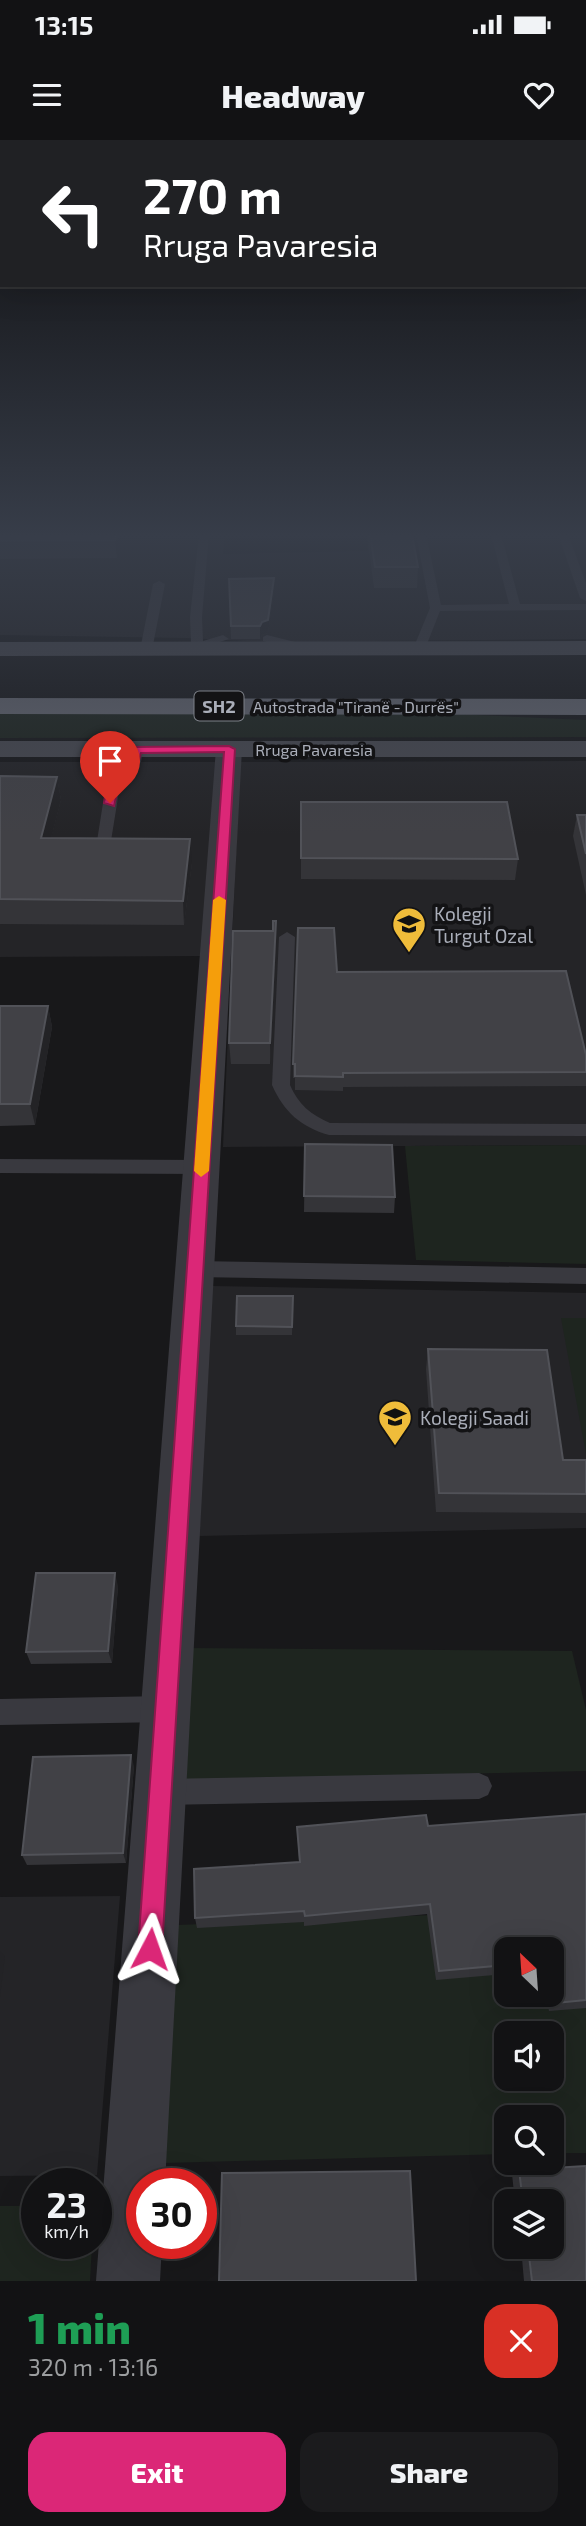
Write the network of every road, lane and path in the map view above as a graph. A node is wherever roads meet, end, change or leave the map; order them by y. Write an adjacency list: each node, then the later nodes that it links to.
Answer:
1 (149, 634): 11 (lane)
2 (193, 634): 6 (lane)
3 (425, 634): 10 (lane)
4 (223, 639): 6 (lane)
5 (267, 639): 9 (lane)
6 (191, 647): 9 (main road); 11 (main road)
7 (586, 648): 10 (main road)
8 (0, 649): 11 (main road)
9 (308, 649): 10 (main road)
10 (419, 649)
11 (146, 650)
12 (586, 684): 13 (highway, Autostrada "Tiranë - Durrës" / SH2)
13 (0, 685)
14 (0, 706): 15 (highway, Autostrada "Tiranë - Durrës" / SH2)
15 (586, 706)
16 (136, 749): 17 (main road, Rruga Pavaresia); 19 (main road, Rruga Pavaresia); 20 (lane)
17 (229, 749): 18 (main road, Rruga Pavaresia); 24 (street)
18 (586, 749)
19 (0, 750)
20 (104, 841)
21 (286, 937): 22 (lane)
22 (586, 1130)
23 (0, 1166): 24 (lane)
24 (202, 1167): 25 (street)
25 (195, 1269): 26 (lane); 27 (street)
26 (586, 1276)
27 (165, 1709): 28 (lane); 30 (street)
28 (0, 1712)
29 (479, 1786): 30 (lane)
30 (160, 1792): 31 (street)
31 (128, 2281)

